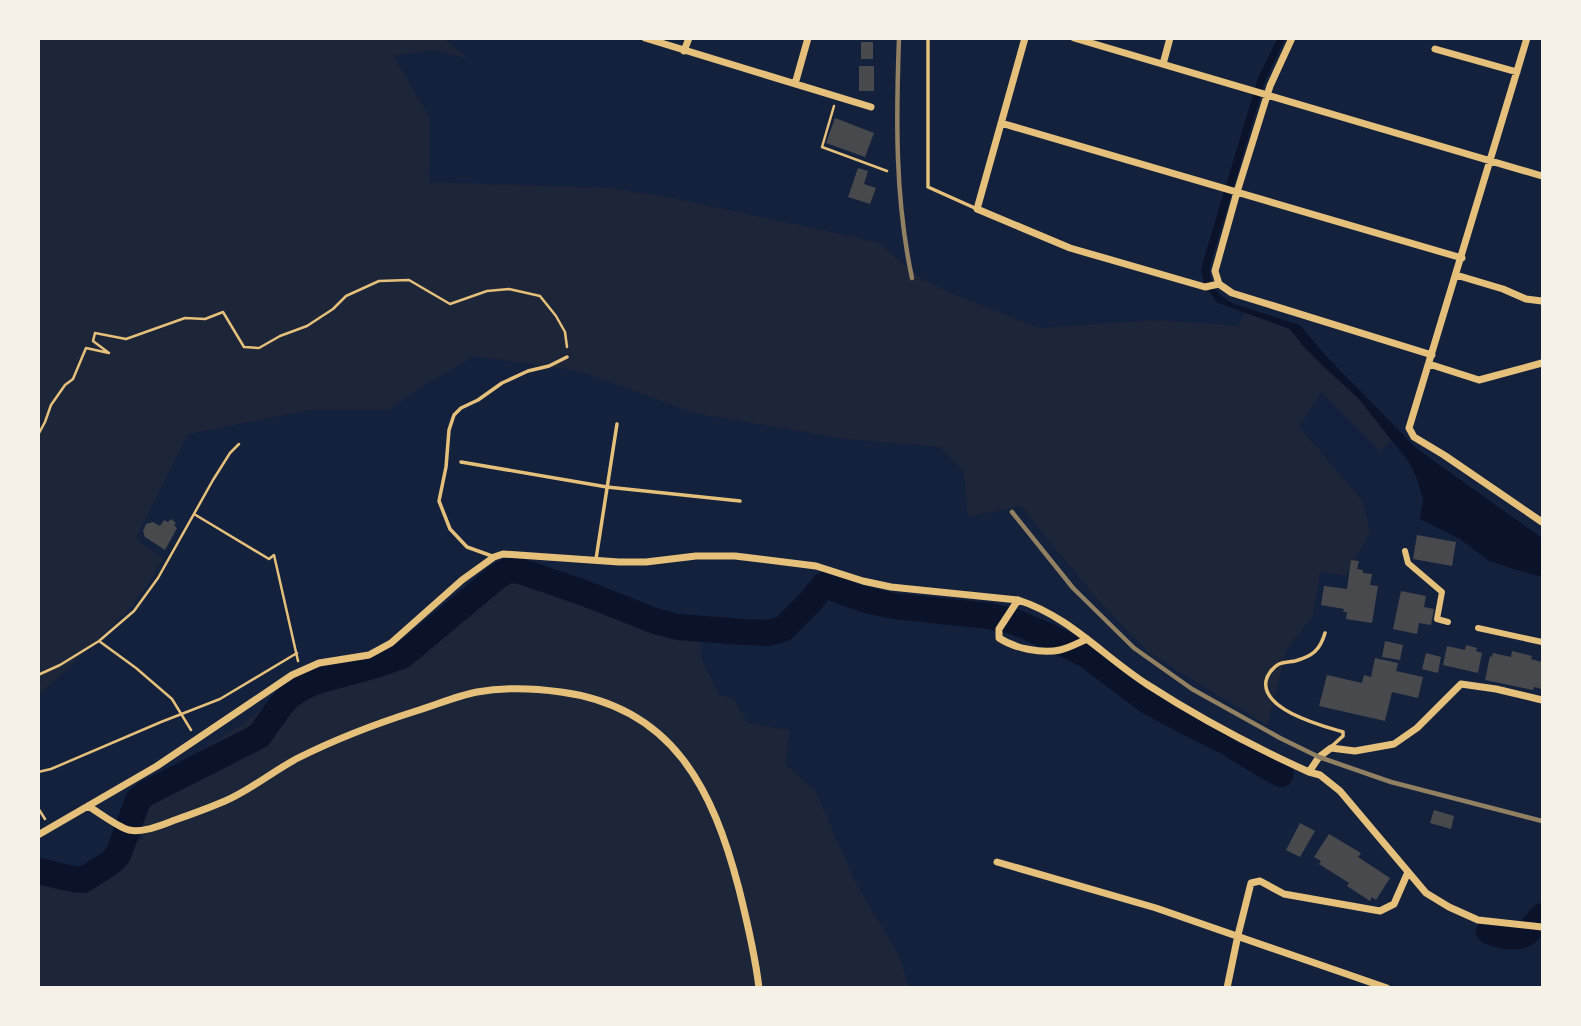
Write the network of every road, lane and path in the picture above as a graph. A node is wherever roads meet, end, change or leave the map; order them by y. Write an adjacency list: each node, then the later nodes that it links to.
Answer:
1 (645, 38): 11 (street)
2 (689, 38): 11 (street)
3 (808, 38): 14 (street)
4 (928, 38): 23 (lane)
5 (1025, 38): 18 (street)
6 (1074, 38): 12 (street)
7 (1171, 38): 12 (street)
8 (1292, 38): 15 (street)
9 (1527, 38): 13 (street)
10 (1435, 49): 13 (street)
11 (684, 51): 14 (street)
12 (1163, 64): 15 (street)
13 (1517, 72): 19 (street)
14 (795, 84): 16 (street)
15 (1265, 94): 19 (street); 22 (street)
16 (837, 97): 17 (street); 20 (path)
17 (871, 107)
18 (1001, 123): 22 (street); 23 (street)
19 (1491, 160): 21 (street); 24 (street)
20 (887, 171)
21 (1542, 176)
22 (1232, 190): 24 (street); 26 (street)
23 (977, 208): 26 (street)
24 (1462, 258): 25 (street)
25 (1456, 275): 27 (street); 28 (street)
26 (1217, 284): 28 (street)
27 (1542, 301)
28 (1432, 355): 31 (street)
29 (567, 357): 33 (path); 41 (lane)
30 (1542, 363): 31 (street)
31 (1429, 364): 39 (street)
32 (617, 424): 36 (lane)
33 (38, 435)
34 (239, 444): 38 (path)
35 (461, 462): 36 (lane)
36 (607, 487): 37 (lane); 42 (lane)
37 (740, 501)
38 (193, 513): 48 (path); 52 (path)
39 (1542, 523)
40 (1405, 551): 44 (street)
41 (494, 557): 42 (street); 53 (street)
42 (596, 561): 43 (street)
43 (1018, 600): 47 (street); 47 (street)
44 (1448, 622)
45 (1478, 628): 49 (street)
46 (1325, 633): 54 (lane)
47 (1087, 639): 56 (street)
48 (99, 641): 50 (path); 52 (path)
49 (1542, 642)
50 (38, 675)
51 (1542, 700): 54 (street)
52 (180, 715): 53 (path); 55 (path)
53 (197, 738): 57 (street)
54 (1331, 748): 56 (street)
55 (38, 772)
56 (1309, 772): 60 (street)
57 (88, 806): 58 (street); 63 (street)
58 (38, 835)
59 (997, 862): 62 (street)
60 (1408, 873): 61 (street); 62 (street)
61 (1542, 927)
62 (1238, 935): 64 (street); 65 (street)
63 (759, 988)
64 (1227, 988)
65 (1387, 988)

